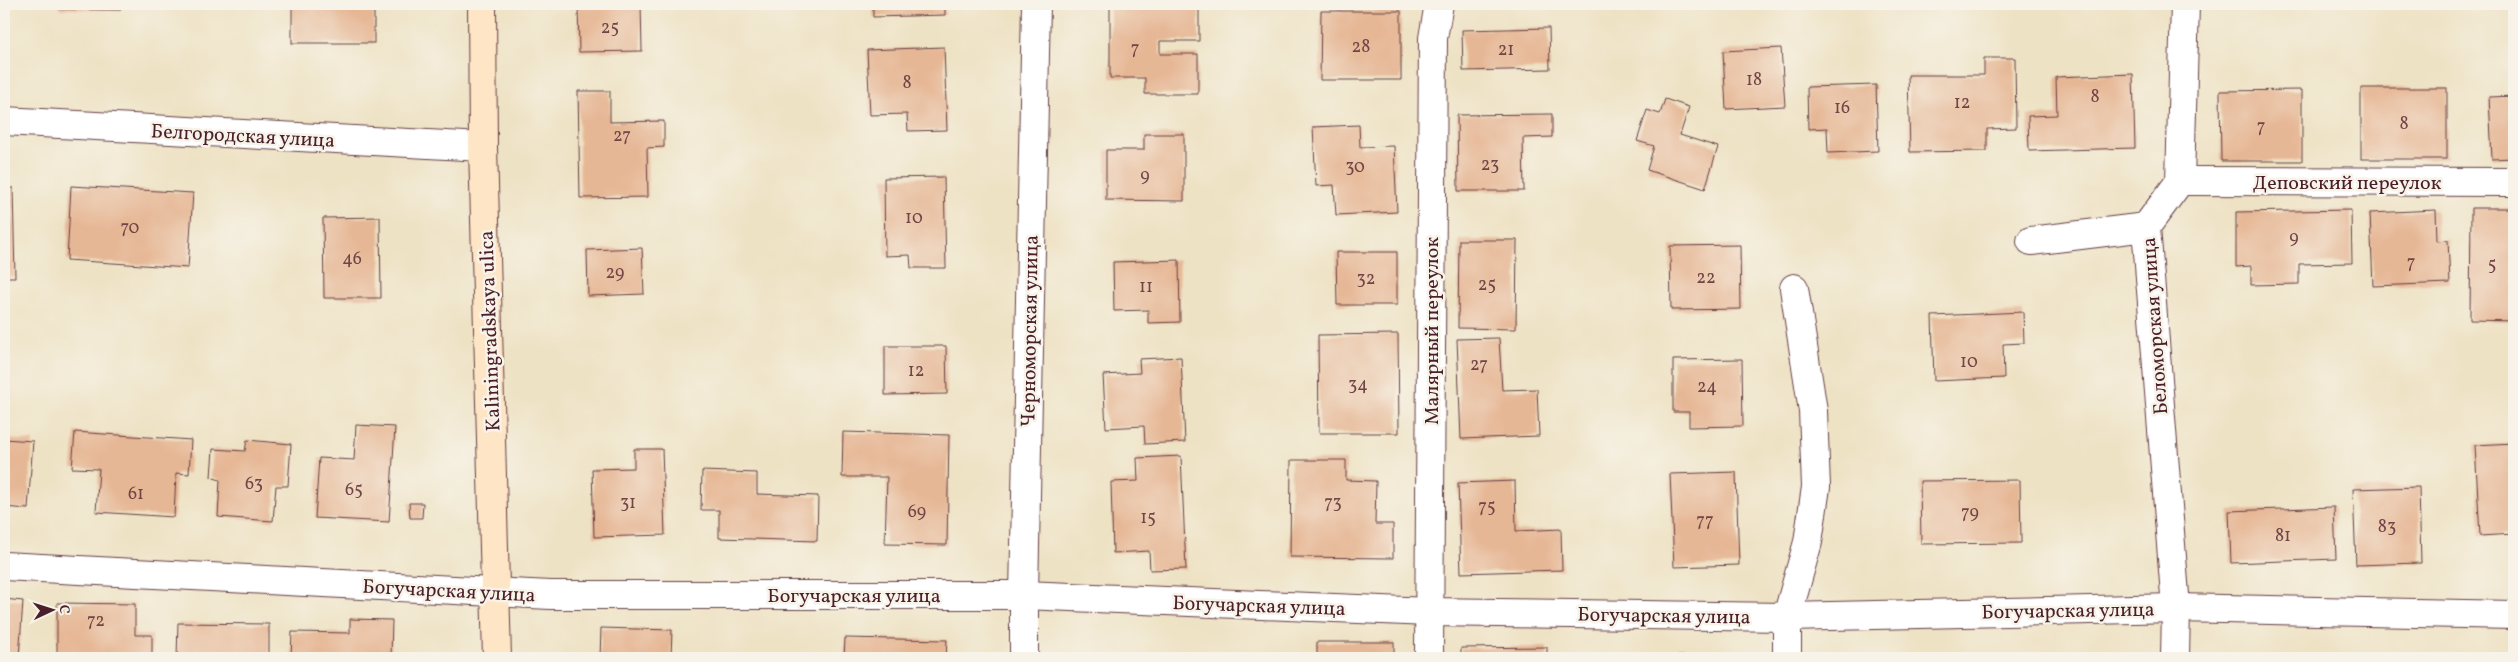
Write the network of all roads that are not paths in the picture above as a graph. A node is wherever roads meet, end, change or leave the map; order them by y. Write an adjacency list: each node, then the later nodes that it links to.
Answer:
1 (482, 4): 6 (main road, Kaliningradskaya ulica)
2 (1036, 4): 14 (street, Черноморская улица)
3 (1439, 4): 16 (street, Малярный переулок)
4 (2185, 4): 7 (street)
5 (4, 121): 6 (street, Белгородская улица)
6 (483, 147): 13 (main road, Kaliningradskaya ulica)
7 (2180, 181): 8 (street, Деповский переулок); 9 (street, Беломорская улица)
8 (2514, 182)
9 (2146, 227): 10 (street); 15 (street, Беломорская улица)
10 (2031, 241)
11 (1794, 288): 18 (street)
12 (4, 566): 13 (street, Богучарская улица)
13 (497, 592): 14 (street, Богучарская улица); 19 (main road, Kaliningradskaya ulica)
14 (1024, 595): 16 (street, Богучарская улица); 20 (street, Черноморская улица)
15 (2176, 608): 17 (street, Богучарская улица); 18 (street, Богучарская улица); 23 (street, Беломорская улица)
16 (1429, 612): 18 (street, Богучарская улица); 21 (street, Малярный переулок)
17 (2514, 615)
18 (1787, 617): 22 (street)
19 (497, 658)
20 (1024, 658)
21 (1429, 658)
22 (1787, 658)
23 (2175, 658)

